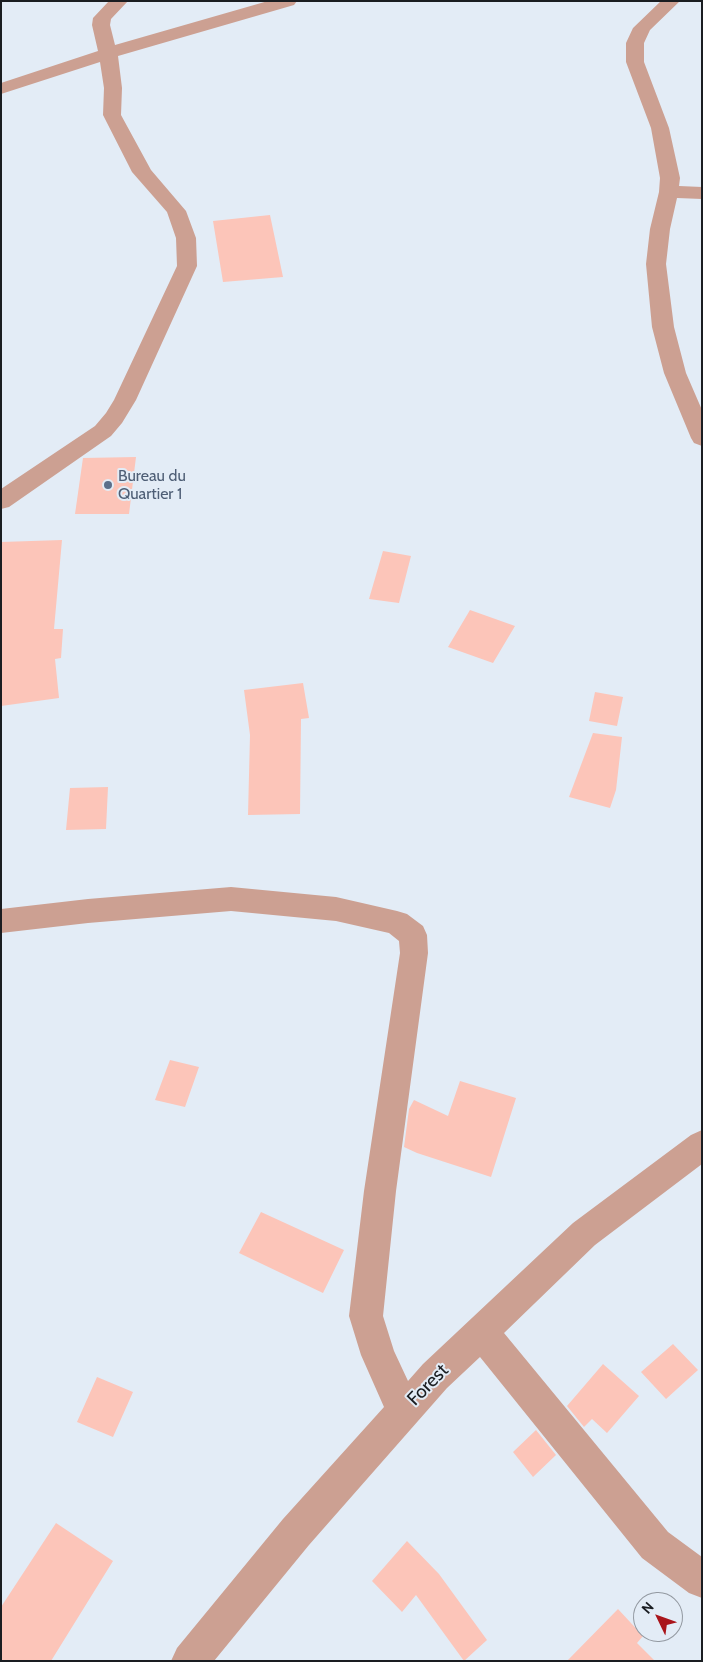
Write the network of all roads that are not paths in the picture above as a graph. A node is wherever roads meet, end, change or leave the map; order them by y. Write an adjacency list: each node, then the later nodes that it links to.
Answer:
1 (119, 1): 4 (street)
2 (288, 1): 4 (street)
3 (671, 1): 6 (street)
4 (108, 53): 5 (street); 9 (street)
5 (1, 88)
6 (669, 192): 7 (street); 8 (street)
7 (702, 193)
8 (702, 438)
9 (1, 501)
10 (1, 921): 13 (street)
11 (702, 1145): 12 (street, Forest)
12 (481, 1332): 13 (street, Forest); 14 (street)
13 (404, 1410): 15 (street, Forest)
14 (702, 1580)
15 (190, 1661)

